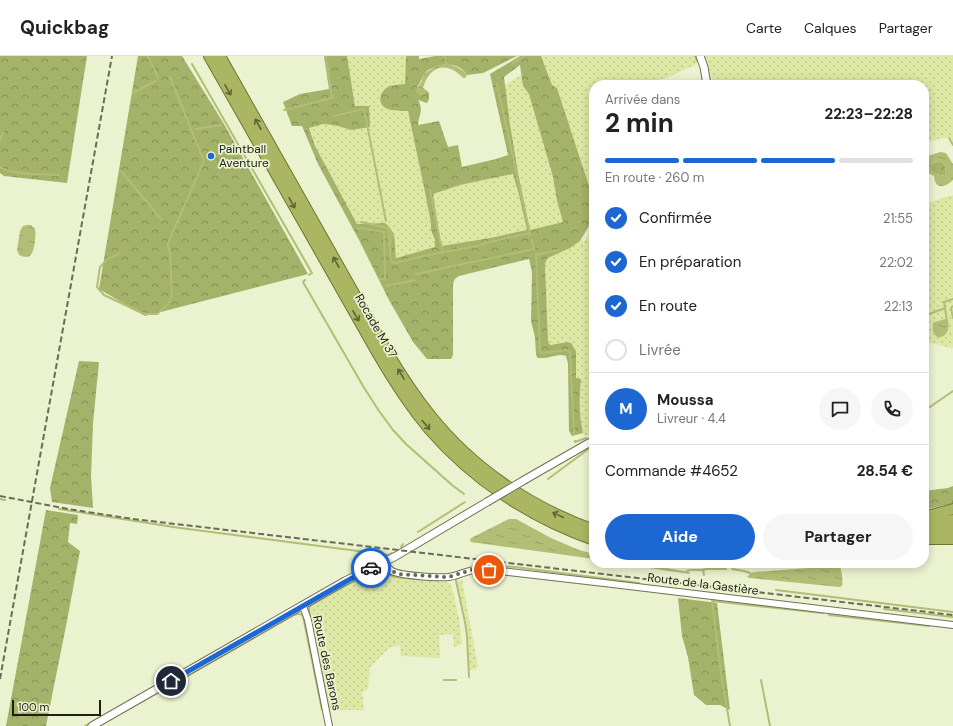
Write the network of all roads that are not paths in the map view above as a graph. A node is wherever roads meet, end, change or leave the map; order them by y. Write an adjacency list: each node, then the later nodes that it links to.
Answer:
1 (209, 56): 13 (highway, Rocade M 37, one-way to 13)
2 (220, 56): 10 (highway, Rocade M 37, one-way to 2)
3 (700, 56): 4 (street)
4 (706, 80)
5 (589, 443): 16 (street, bridge)
6 (953, 509): 7 (highway)
7 (929, 516)
8 (953, 520): 9 (highway)
9 (929, 522)
10 (589, 528)
11 (953, 530): 12 (highway)
12 (929, 532)
13 (589, 538)
14 (929, 539): 15 (highway)
15 (953, 539)
16 (384, 562): 17 (street); 18 (street, Route de la Gastière)
17 (303, 606): 19 (street); 20 (street, Route des Barons)
18 (953, 626)
19 (92, 726)
20 (329, 726)

